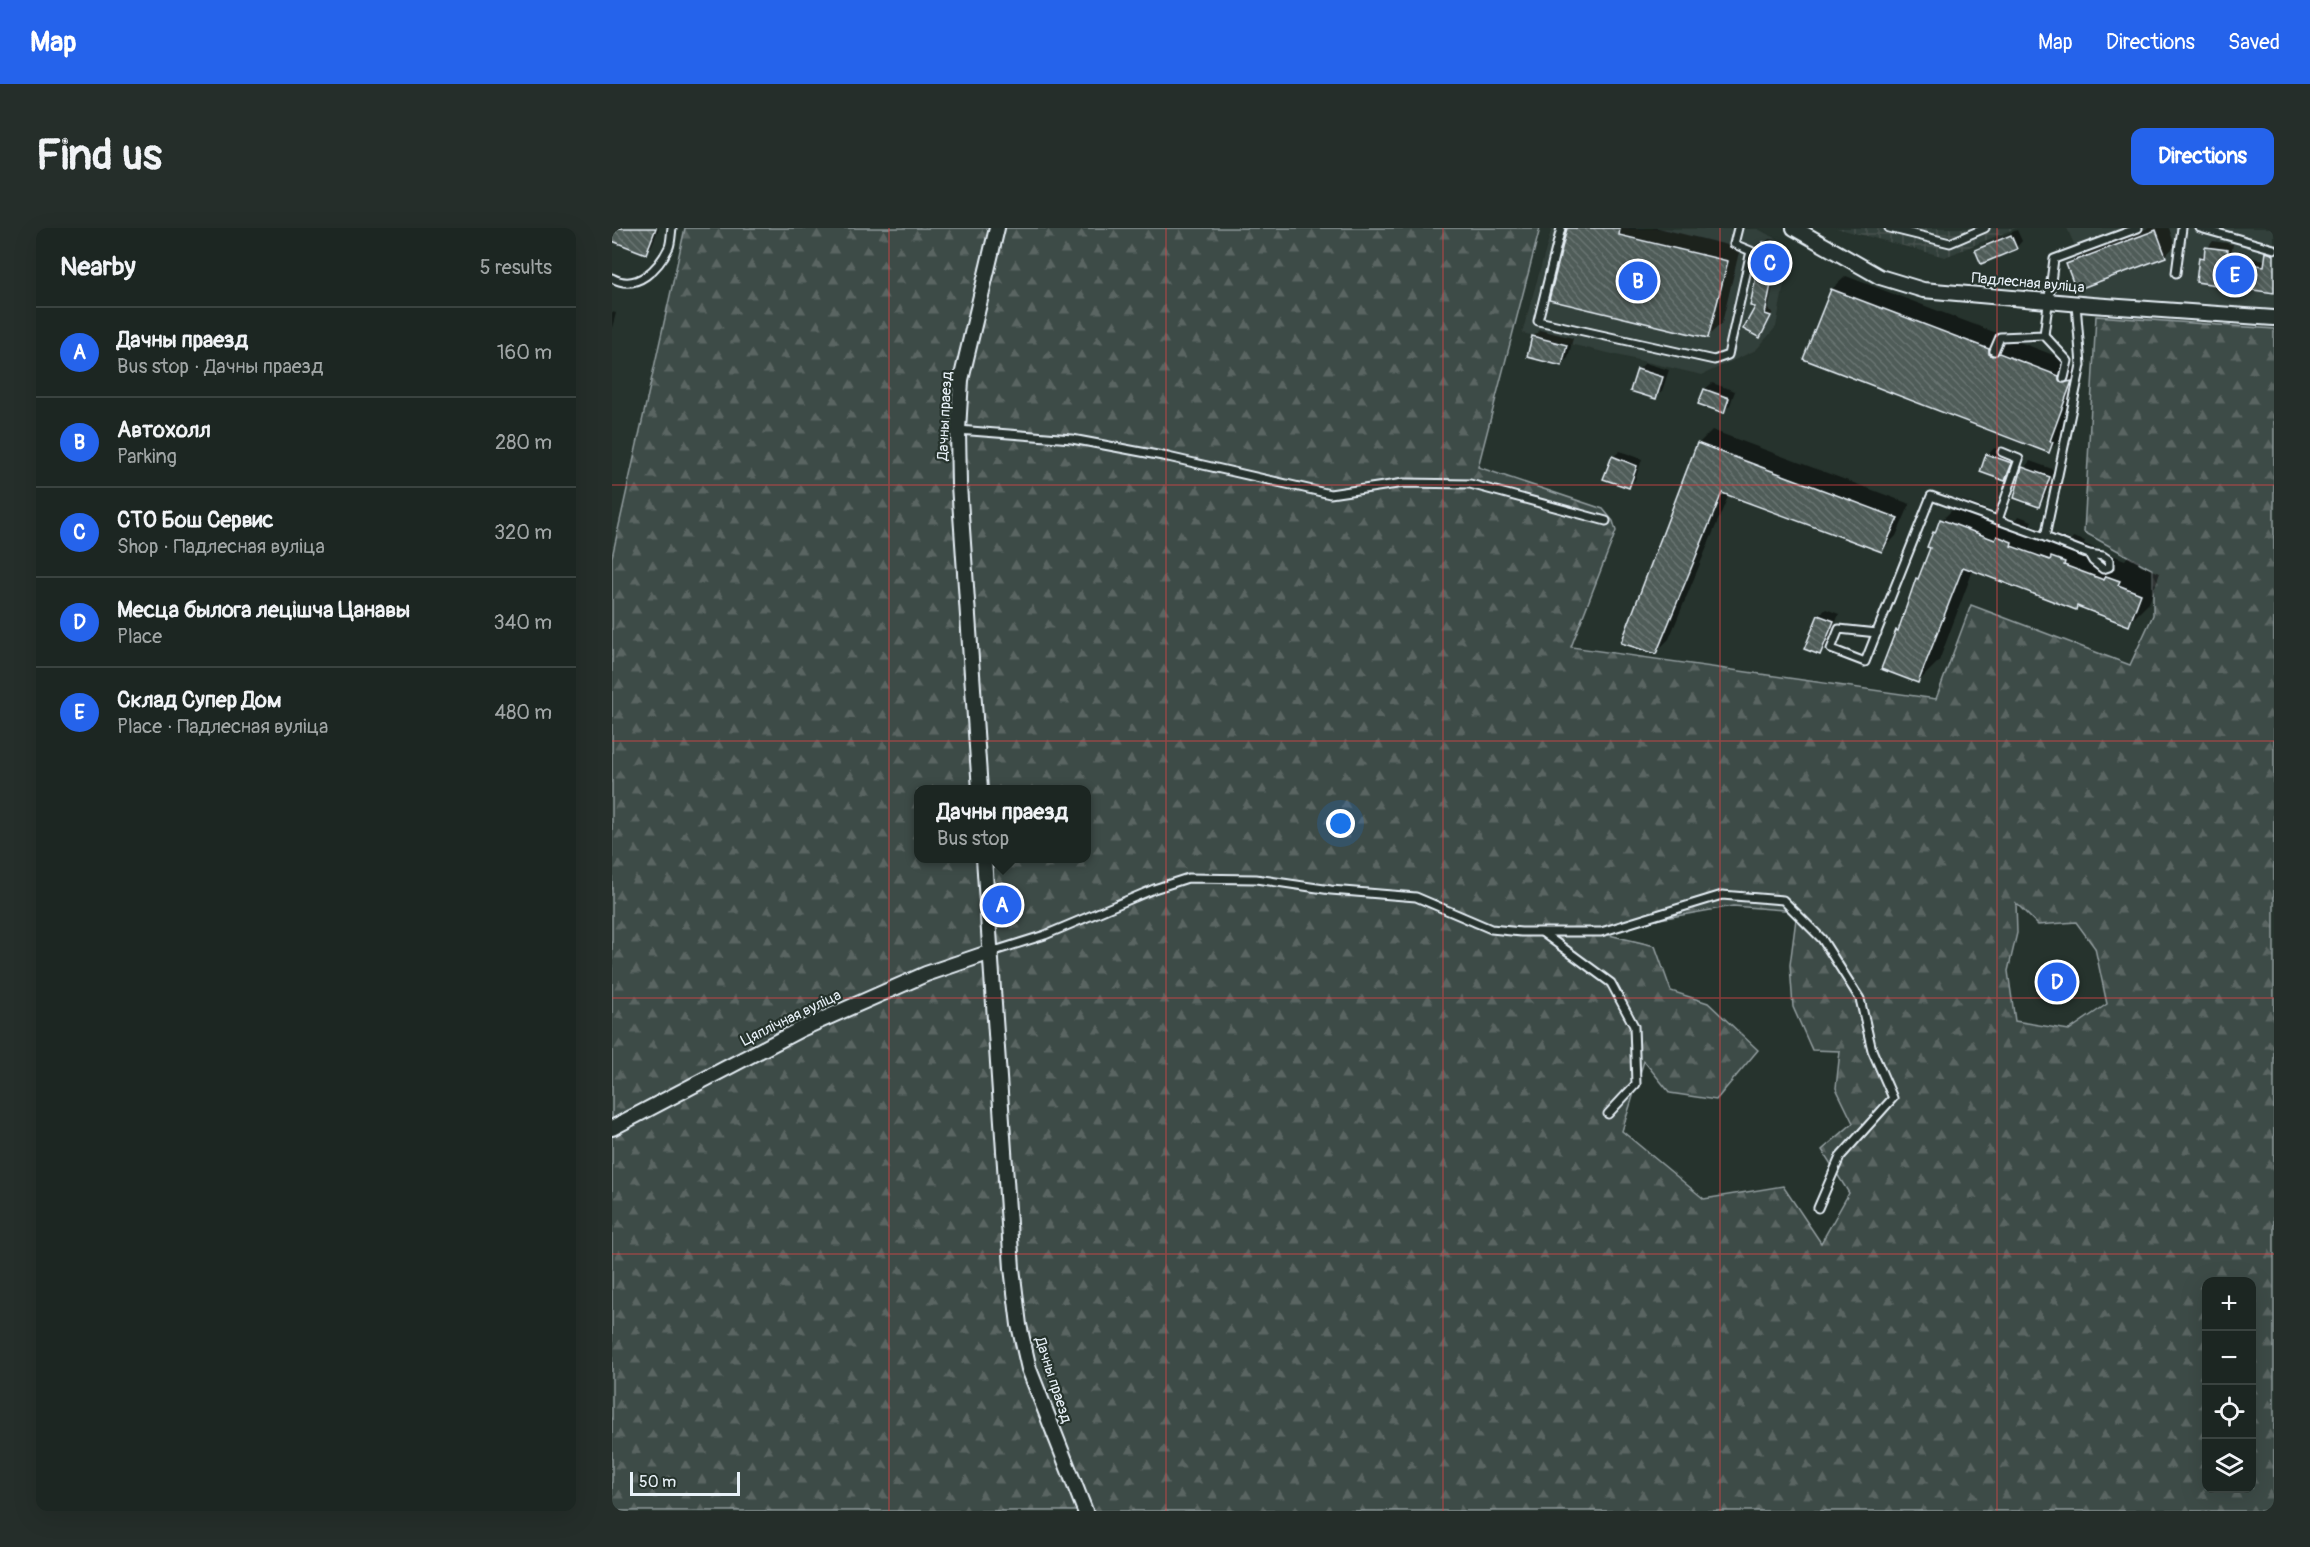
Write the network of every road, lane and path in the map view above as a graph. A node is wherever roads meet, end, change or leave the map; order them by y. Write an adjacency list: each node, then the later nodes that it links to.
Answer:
1 (672, 228): 13 (lane)
2 (997, 228): 20 (street, Дачны праезд)
3 (1561, 228): 4 (lane)
4 (1738, 228)
5 (1794, 228): 14 (street, Падлесная вуліца)
6 (1890, 228): 7 (lane)
7 (1985, 228)
8 (2138, 228): 14 (lane)
9 (2182, 228): 12 (lane)
10 (2200, 228): 11 (lane)
11 (2274, 249)
12 (2176, 273)
13 (612, 278)
14 (2048, 301): 15 (street, Падлесная вуліца); 17 (lane)
15 (2076, 304): 16 (street, Падлесная вуліца); 24 (lane)
16 (2274, 318)
17 (2044, 335): 18 (lane); 19 (lane)
18 (1994, 351)
19 (2064, 378)
20 (958, 430): 23 (lane); 27 (street, Дачны праезд)
21 (2002, 452): 22 (lane)
22 (1998, 520): 24 (lane); 26 (lane)
23 (1606, 521)
24 (2044, 537): 25 (lane)
25 (2090, 554)
26 (1877, 633): 26 (lane)
27 (980, 785)
28 (984, 863): 30 (street, Дачны праезд)
29 (1544, 933): 30 (lane); 31 (lane); 33 (lane)
30 (991, 952): 32 (street, Цяплічная вуліца); 34 (street, Дачны праезд)
31 (1608, 1114)
32 (612, 1128)
33 (1818, 1208)
34 (1085, 1511)

